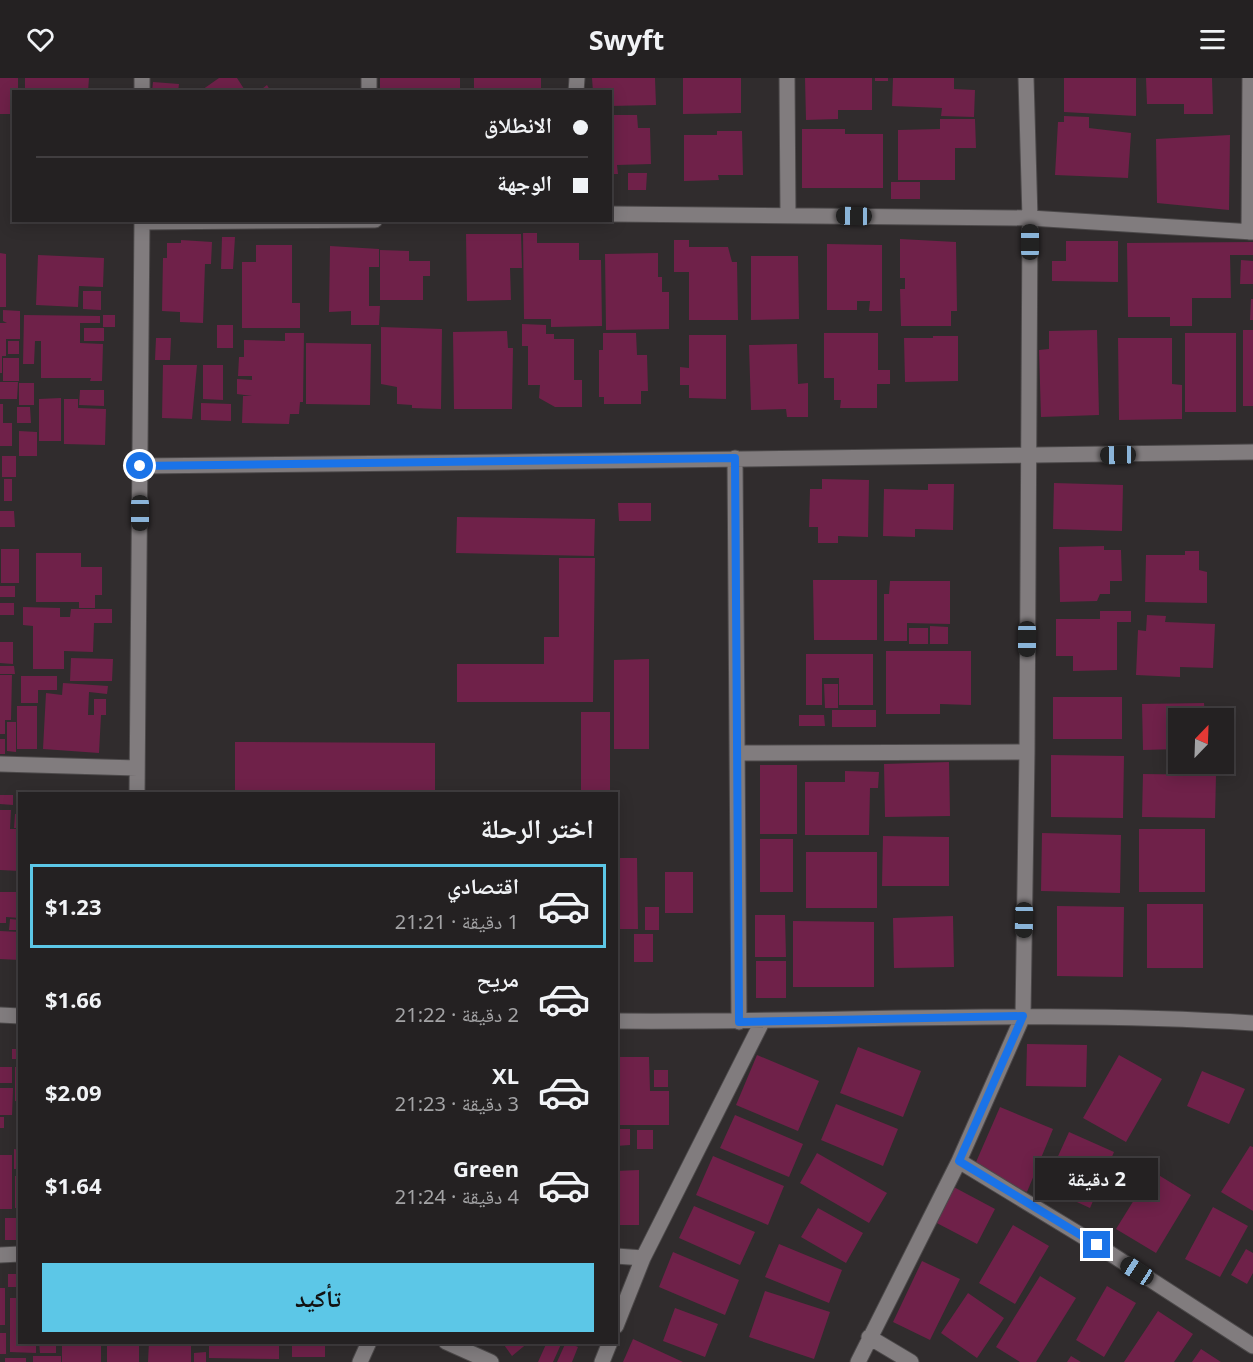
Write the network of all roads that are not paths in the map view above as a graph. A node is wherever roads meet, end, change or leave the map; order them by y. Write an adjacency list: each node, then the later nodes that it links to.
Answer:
1 (787, 78): 5 (street)
2 (1026, 78): 6 (street)
3 (1250, 78): 8 (street)
4 (612, 214): 5 (street)
5 (788, 215): 6 (street)
6 (1030, 218): 8 (street); 10 (street)
7 (142, 222): 12 (street)
8 (1251, 232)
9 (1253, 452): 10 (street)
10 (1027, 457): 11 (street); 13 (street)
11 (735, 458): 12 (street); 14 (street)
12 (140, 466): 16 (street)
13 (1028, 752): 14 (street); 20 (street)
14 (738, 753): 22 (street)
15 (0, 764): 16 (street)
16 (137, 768): 17 (street)
17 (137, 792)
18 (0, 1015): 19 (street)
19 (18, 1016)
20 (1023, 1016): 23 (street); 24 (street); 25 (street)
21 (618, 1021): 22 (street)
22 (739, 1022): 23 (street)
23 (762, 1022): 29 (street)
24 (1253, 1023)
25 (959, 1161): 31 (street); 35 (street)
26 (18, 1254): 27 (street)
27 (0, 1255)
28 (618, 1257): 29 (street)
29 (643, 1258): 30 (street)
30 (618, 1321)
31 (869, 1337): 39 (street); 40 (street)
32 (368, 1344): 36 (street)
33 (450, 1344): 37 (street)
34 (609, 1344): 38 (street)
35 (1253, 1347)
36 (360, 1362)
37 (491, 1362)
38 (602, 1362)
39 (858, 1362)
40 (911, 1362)

